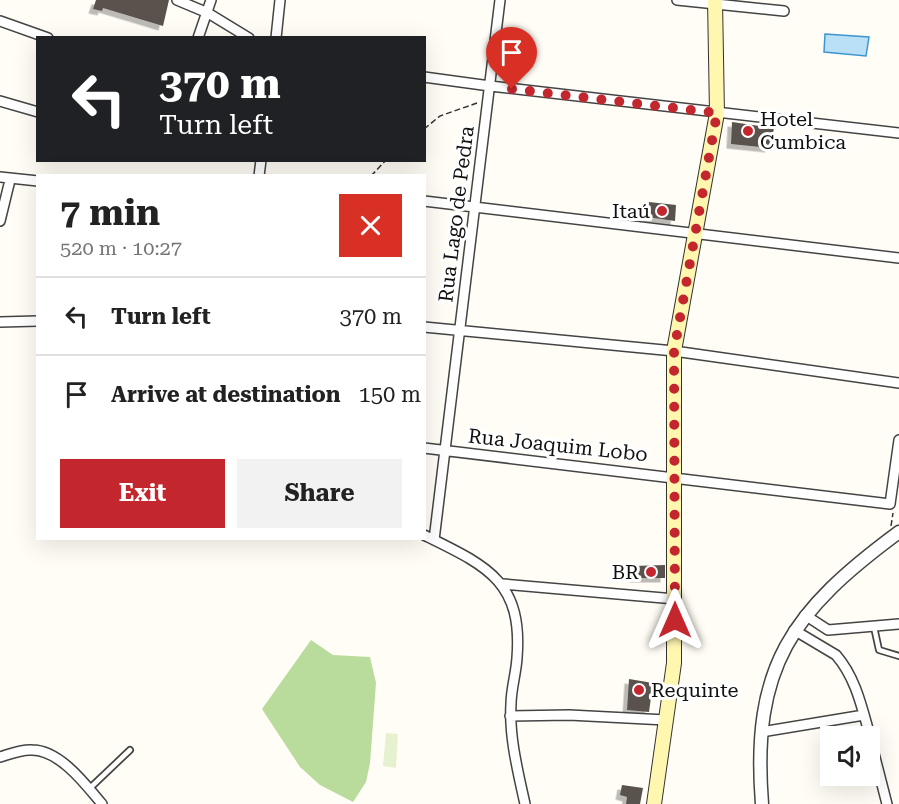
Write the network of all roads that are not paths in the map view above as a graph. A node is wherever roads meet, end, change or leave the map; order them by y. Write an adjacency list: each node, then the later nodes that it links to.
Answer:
1 (177, 0): 8 (street)
2 (211, 0): 8 (street)
3 (280, 0): 13 (street)
4 (500, 0): 15 (street, Rua Lago de Pedra)
5 (677, 0): 6 (street)
6 (715, 2): 7 (street); 18 (main road)
7 (784, 10)
8 (208, 13): 11 (street); 12 (street)
9 (0, 21): 10 (street)
10 (42, 36)
11 (199, 36)
12 (246, 36)
13 (276, 36)
14 (426, 76): 15 (street)
15 (490, 86): 18 (street); 24 (street, Rua Lago de Pedra)
16 (0, 101): 17 (street)
17 (36, 111)
18 (717, 113): 19 (street); 26 (main road)
19 (899, 133)
20 (0, 177): 21 (street)
21 (10, 180): 22 (street); 25 (street)
22 (36, 181)
23 (426, 201): 24 (street)
24 (474, 208): 26 (street); 31 (street, Rua Lago de Pedra)
25 (0, 221)
26 (697, 235): 27 (street); 32 (main road)
27 (899, 258)
28 (36, 321): 29 (street)
29 (0, 322)
30 (426, 327): 31 (street)
31 (459, 331): 32 (street); 36 (street, Rua Lago de Pedra)
32 (674, 351): 33 (street); 37 (main road)
33 (899, 383)
34 (899, 440): 37 (street, Rua Joaquim Lobo)
35 (426, 448): 36 (street, Rua Joaquim Lobo)
36 (445, 451): 37 (street, Rua Joaquim Lobo); 40 (street, Rua Lago de Pedra)
37 (674, 476): 42 (main road)
38 (899, 532): 43 (street)
39 (426, 536): 40 (street)
40 (434, 540): 41 (street)
41 (502, 584): 42 (street); 51 (street)
42 (675, 598): 52 (main road)
43 (805, 615): 46 (street); 47 (street)
44 (899, 624): 45 (street)
45 (874, 627): 47 (street); 49 (lane)
46 (794, 630): 48 (street); 54 (street)
47 (834, 631): 48 (street)
48 (828, 650): 50 (street)
49 (899, 656)
50 (864, 715): 53 (street); 54 (street)
51 (510, 716): 52 (street); 60 (street)
52 (666, 720): 61 (main road)
53 (867, 726)
54 (761, 732): 62 (street)
55 (130, 750): 58 (lane)
56 (0, 757): 58 (street)
57 (880, 776): 63 (street)
58 (90, 789): 59 (street)
59 (102, 804)
60 (525, 804)
61 (654, 804)
62 (762, 804)
63 (887, 804)

